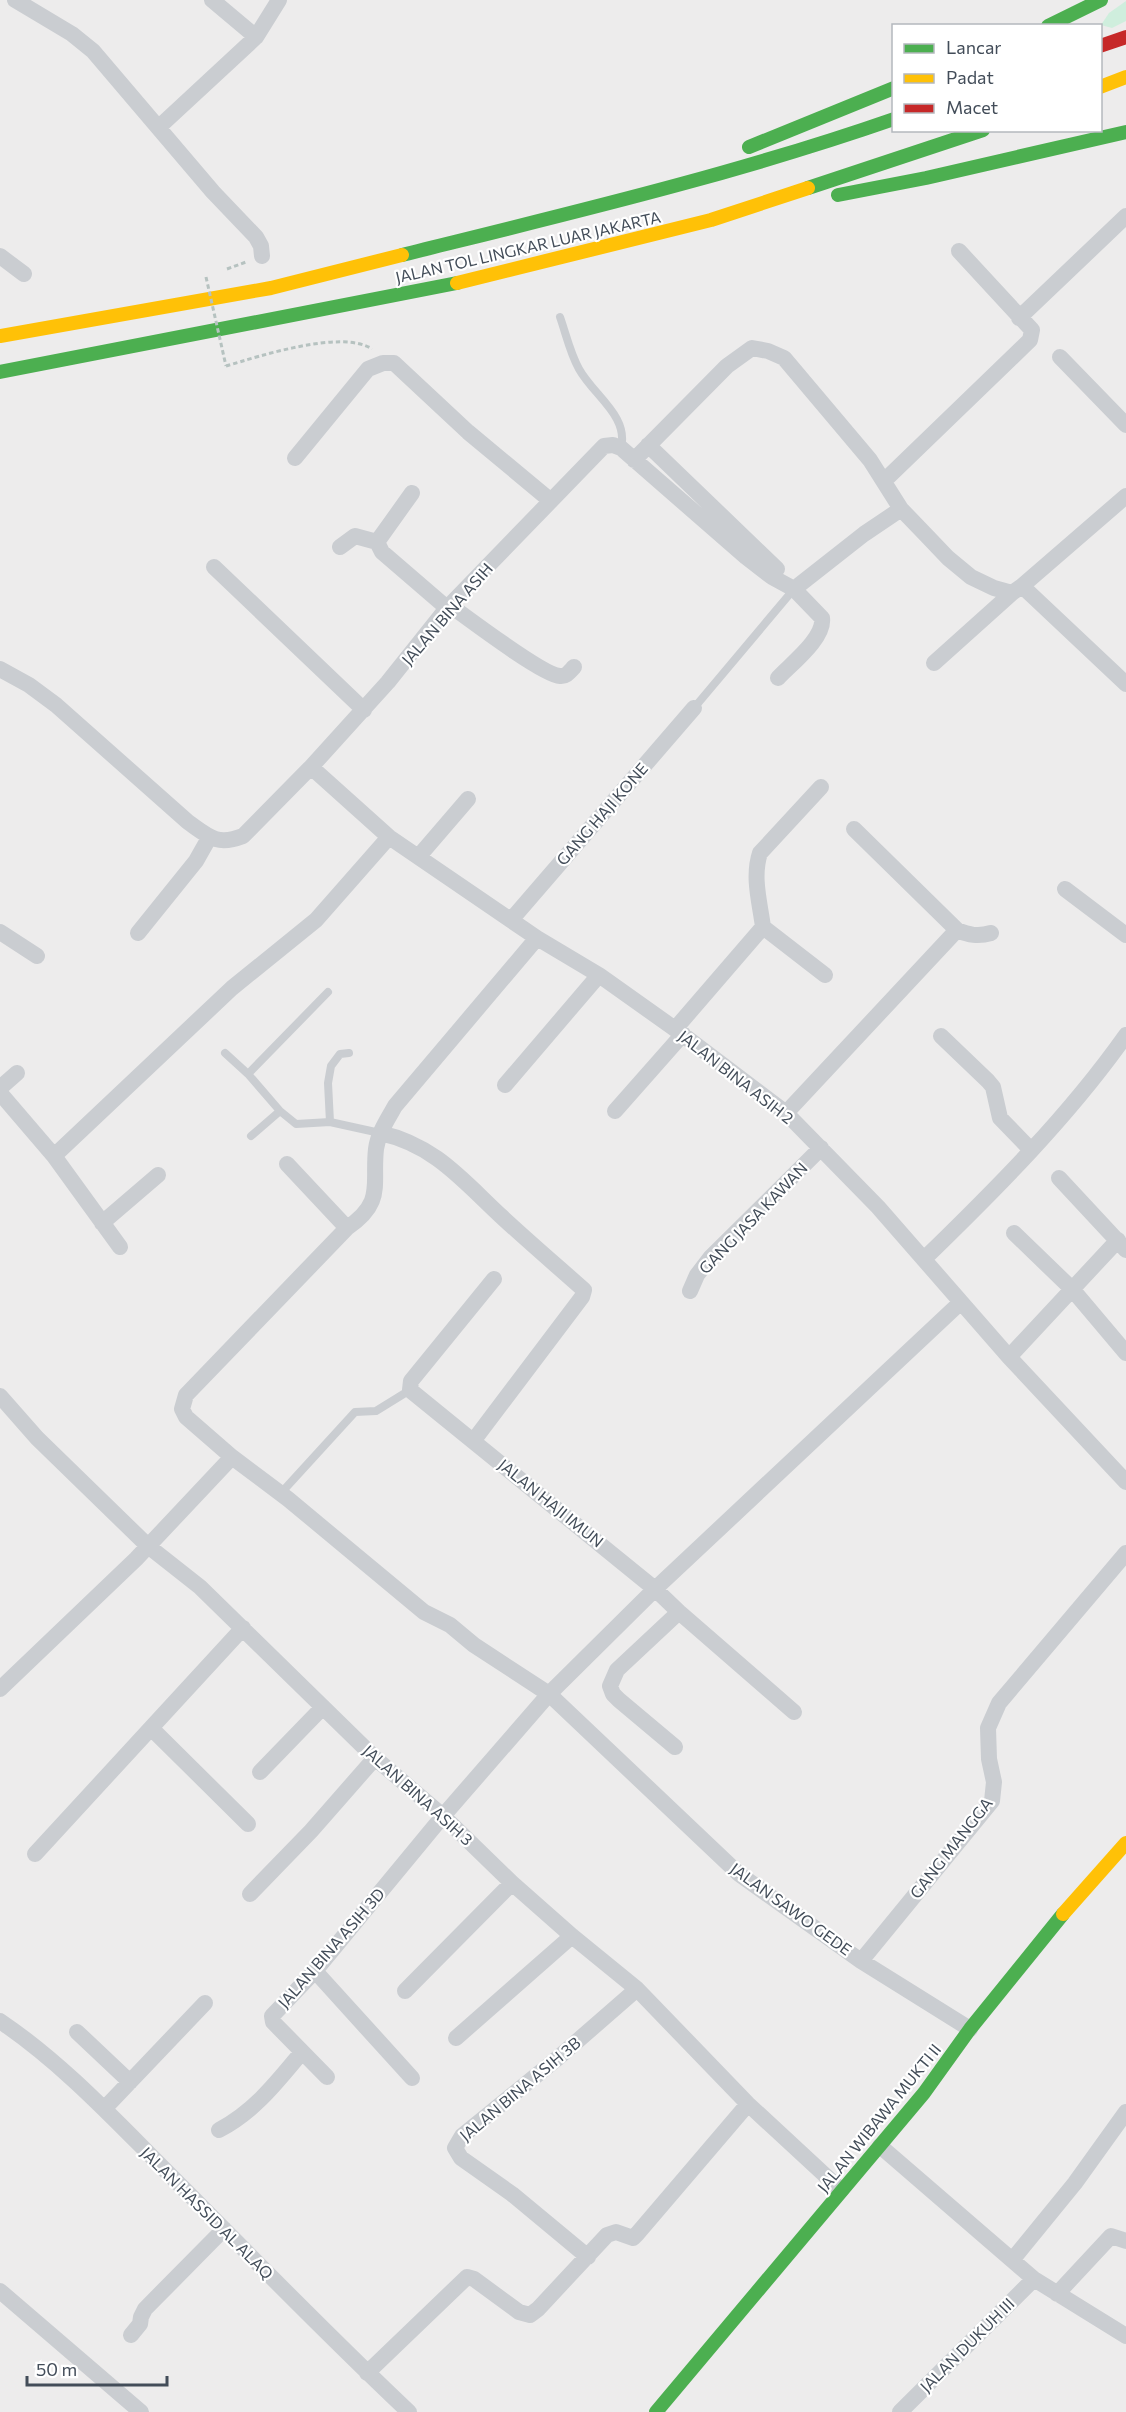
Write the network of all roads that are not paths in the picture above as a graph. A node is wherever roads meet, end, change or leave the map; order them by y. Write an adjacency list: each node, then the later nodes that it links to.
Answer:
1 (15, 0): 13 (street)
2 (212, 0): 6 (street)
3 (279, 0): 6 (street)
4 (1101, 0): 5 (main road)
5 (1053, 24)
6 (256, 37): 13 (street)
7 (1126, 37): 8 (main road)
8 (1102, 46)
9 (1126, 77): 10 (main road)
10 (1102, 87)
11 (892, 89): 16 (main road)
12 (892, 120): 16 (main road, JALAN TOL LINGKAR LUAR JAKARTA)
13 (159, 127): 21 (street)
14 (977, 132): 18 (main road, JALAN TOL LINGKAR LUAR JAKARTA)
15 (1126, 132): 18 (main road)
16 (654, 192): 25 (main road, JALAN TOL LINGKAR LUAR JAKARTA)
17 (1126, 216): 24 (street)
18 (711, 220): 27 (main road, JALAN TOL LINGKAR LUAR JAKARTA)
19 (959, 251): 24 (street)
20 (0, 256): 22 (street)
21 (262, 256)
22 (24, 274)
23 (560, 317): 30 (lane)
24 (1019, 318): 33 (street)
25 (0, 336)
26 (1060, 357): 28 (street)
27 (0, 372)
28 (1126, 425)
29 (648, 445): 32 (street); 33 (street); 41 (street)
30 (621, 448): 32 (street); 36 (street, JALAN BINA ASIH)
31 (295, 458): 36 (street)
32 (634, 460): 42 (street)
33 (884, 481): 37 (street)
34 (412, 493): 38 (street)
35 (1126, 496): 43 (street)
36 (551, 501): 44 (street, JALAN BINA ASIH)
37 (901, 509): 42 (street); 43 (street)
38 (377, 542): 39 (street); 44 (street)
39 (340, 547)
40 (214, 567): 51 (street)
41 (778, 571)
42 (794, 589): 48 (street); 50 (lane)
43 (1017, 589): 45 (street); 49 (street)
44 (449, 607): 46 (street); 51 (street, JALAN BINA ASIH)
45 (934, 663)
46 (574, 667)
47 (0, 669): 57 (street)
48 (778, 678)
49 (1126, 684)
50 (694, 708): 60 (street, GANG HAJI KONE)
51 (364, 710): 52 (street, JALAN BINA ASIH)
52 (311, 767): 56 (street, JALAN BINA ASIH 2); 57 (street, JALAN BINA ASIH)
53 (821, 787): 62 (street)
54 (468, 799): 58 (street)
55 (854, 829): 63 (street)
56 (389, 837): 58 (street, JALAN BINA ASIH 2); 89 (street)
57 (209, 838): 65 (street)
58 (419, 856): 60 (street, JALAN BINA ASIH 2)
59 (1065, 889): 61 (street)
60 (511, 920): 67 (street, JALAN BINA ASIH 2)
61 (1122, 926)
62 (763, 927): 70 (street); 72 (street)
63 (957, 930): 66 (street); 83 (street)
64 (0, 932): 68 (street)
65 (138, 933)
66 (991, 933)
67 (537, 938): 69 (street, JALAN BINA ASIH 2); 85 (street)
68 (37, 956)
69 (599, 975): 72 (street, JALAN BINA ASIH 2); 79 (street)
70 (825, 975)
71 (328, 992): 78 (lane)
72 (679, 1031): 82 (street); 83 (street, JALAN BINA ASIH 2)
73 (1126, 1035): 88 (street)
74 (941, 1036): 88 (street)
75 (225, 1053): 78 (lane)
76 (349, 1053): 84 (lane)
77 (17, 1073): 80 (street)
78 (248, 1074): 81 (lane)
79 (505, 1085)
80 (0, 1090): 89 (street)
81 (280, 1111): 84 (lane); 86 (lane)
82 (615, 1111)
83 (786, 1113): 87 (street, JALAN BINA ASIH 2)
84 (330, 1122): 85 (lane)
85 (380, 1133): 94 (street, JALAN SAWO GEDE); 107 (street)
86 (251, 1136)
87 (821, 1148): 98 (street, JALAN BINA ASIH 2); 101 (street, GANG JASA KAWAN)
88 (1031, 1150): 98 (street)
89 (54, 1156): 93 (street)
90 (287, 1164): 94 (street)
91 (158, 1175): 93 (street)
92 (1059, 1178): 96 (street)
93 (102, 1223): 97 (street)
94 (347, 1228): 108 (street, JALAN SAWO GEDE)
95 (1014, 1233): 100 (street)
96 (1122, 1245): 100 (street)
97 (120, 1247)
98 (924, 1259): 102 (street, JALAN BINA ASIH 2)
99 (494, 1279): 105 (street)
100 (1072, 1289): 103 (street); 104 (street)
101 (690, 1291)
102 (962, 1302): 104 (street, JALAN BINA ASIH 2); 113 (street, JALAN BINA ASIH 3D)
103 (1126, 1353)
104 (1009, 1357): 109 (street, JALAN BINA ASIH 2)
105 (410, 1389): 107 (street, JALAN HAJI IMUN); 110 (lane)
106 (0, 1396): 111 (street, JALAN BINA ASIH 3)
107 (474, 1440): 113 (street, JALAN HAJI IMUN)
108 (232, 1457): 110 (street, JALAN SAWO GEDE); 111 (street)
109 (1126, 1482)
110 (281, 1493): 117 (street, JALAN SAWO GEDE)
111 (147, 1546): 115 (street, JALAN BINA ASIH 3); 116 (street)
112 (1126, 1553): 131 (street, GANG MANGGA)
113 (656, 1589): 114 (street, JALAN HAJI IMUN); 117 (street, JALAN BINA ASIH 3D)
114 (679, 1612): 119 (street, JALAN HAJI IMUN); 121 (street)
115 (243, 1628): 118 (street, JALAN BINA ASIH 3); 120 (street)
116 (0, 1689)
117 (549, 1694): 124 (street, JALAN BINA ASIH 3D); 131 (street, JALAN SAWO GEDE)
118 (323, 1707): 122 (street, JALAN BINA ASIH 3); 123 (street)
119 (794, 1712)
120 (151, 1728): 125 (street); 127 (street)
121 (675, 1747)
122 (375, 1758): 124 (street, JALAN BINA ASIH 3); 129 (street)
123 (260, 1772)
124 (443, 1816): 128 (street, JALAN BINA ASIH 3); 132 (street, JALAN BINA ASIH 3D)
125 (248, 1824)
126 (1126, 1844): 137 (main road, JALAN WIBAWA MUKTI II)
127 (34, 1854)
128 (512, 1883): 130 (street, JALAN BINA ASIH 3); 134 (street)
129 (250, 1894)
130 (572, 1936): 133 (street, JALAN BINA ASIH 3); 139 (street)
131 (861, 1961): 137 (street, JALAN SAWO GEDE)
132 (315, 1971): 140 (street, JALAN BINA ASIH 3D); 142 (street)
133 (637, 1989): 144 (street, JALAN BINA ASIH 3); 152 (street, JALAN BINA ASIH 3B)
134 (405, 1991)
135 (205, 2003): 143 (street)
136 (0, 2021): 145 (street, JALAN HASSID AL ALAQ)
137 (970, 2029): 148 (main road, JALAN WIBAWA MUKTI II)
138 (77, 2032): 143 (street)
139 (456, 2038)
140 (302, 2052): 141 (street, JALAN BINA ASIH 3D); 147 (street)
141 (327, 2077)
142 (412, 2078)
143 (130, 2082): 145 (street)
144 (748, 2104): 149 (street, JALAN BINA ASIH 3); 152 (street)
145 (104, 2109): 150 (street, JALAN HASSID AL ALAQ)
146 (1126, 2112): 153 (street)
147 (219, 2130)
148 (880, 2146): 149 (main road, JALAN WIBAWA MUKTI II); 153 (street)
149 (841, 2190): 162 (main road, JALAN WIBAWA MUKTI II)
150 (224, 2229): 157 (street); 159 (street, JALAN HASSID AL ALAQ)
151 (1126, 2241): 156 (street)
152 (588, 2257): 159 (street)
153 (1013, 2259): 154 (street)
154 (1034, 2279): 156 (street); 163 (street, JALAN DUKUH III)
155 (0, 2291): 160 (street)
156 (1057, 2294): 158 (street)
157 (131, 2335)
158 (1126, 2336)
159 (367, 2373): 161 (street, JALAN HASSID AL ALAQ)
160 (141, 2412)
161 (409, 2412)
162 (656, 2412)
163 (900, 2412)

